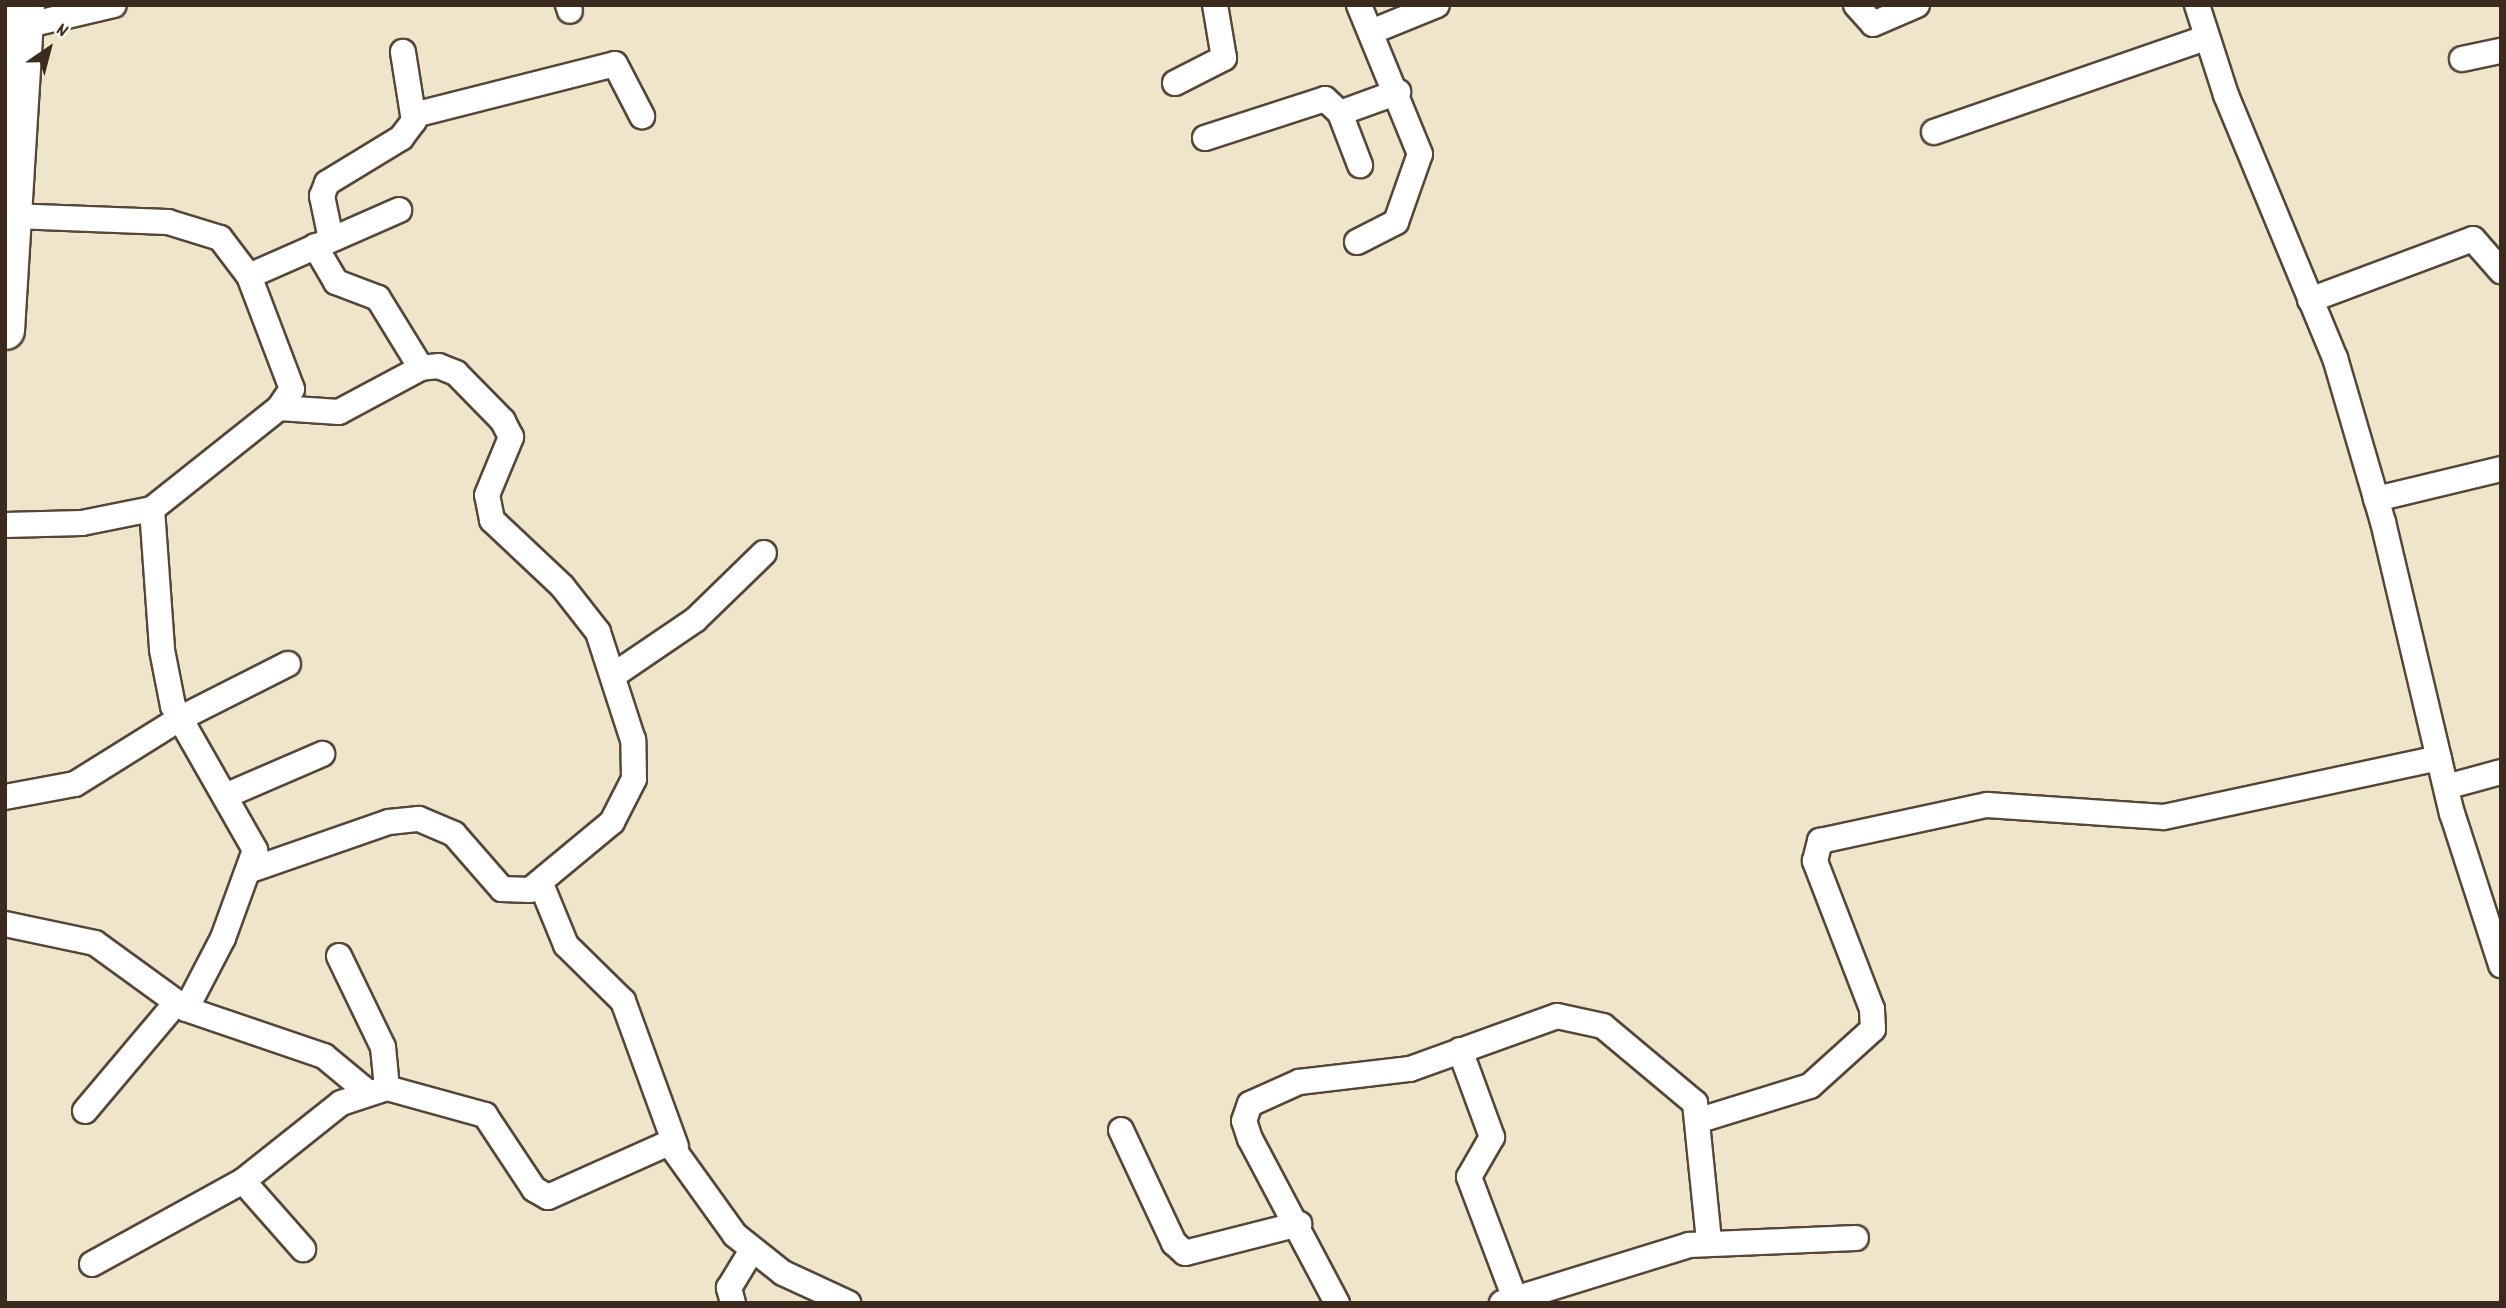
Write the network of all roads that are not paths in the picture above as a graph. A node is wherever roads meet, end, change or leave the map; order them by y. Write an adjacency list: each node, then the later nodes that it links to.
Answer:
1 (114, 5): 8 (street)
2 (1215, 5): 14 (street)
3 (1359, 5): 9 (street)
4 (1437, 5): 9 (street)
5 (1856, 5): 6 (street)
6 (1917, 5)
7 (2197, 5): 10 (street)
8 (25, 16): 23 (highway)
9 (1371, 32): 15 (street)
10 (2205, 38): 19 (street); 28 (street)
11 (2501, 51): 13 (street)
12 (402, 52): 17 (street)
13 (2462, 59)
14 (1175, 83)
15 (1398, 92): 16 (street); 24 (street)
16 (1340, 113): 20 (street); 21 (street)
17 (414, 115): 18 (street); 25 (street)
18 (642, 116)
19 (1934, 132)
20 (1205, 138)
21 (1360, 165)
22 (399, 210): 25 (street)
23 (14, 216): 27 (street); 29 (highway)
24 (1357, 242)
25 (323, 243): 27 (street); 30 (street)
26 (2501, 271): 28 (street)
27 (249, 276): 31 (street)
28 (2310, 300): 33 (street)
29 (5, 330)
30 (421, 368): 31 (street); 38 (street)
31 (279, 408): 34 (street)
32 (2501, 469): 33 (street)
33 (2376, 499): 41 (street)
34 (152, 509): 35 (street); 39 (street)
35 (5, 526)
36 (764, 552): 38 (street)
37 (288, 664): 39 (street)
38 (614, 675): 47 (street)
39 (179, 719): 44 (street); 45 (street)
40 (322, 754): 44 (street)
41 (2439, 758): 43 (street); 55 (street)
42 (2501, 772): 43 (street)
43 (2446, 787): 50 (street)
44 (225, 796): 46 (street)
45 (5, 797)
46 (248, 871): 47 (street); 51 (street)
47 (541, 884): 57 (street)
48 (5, 924): 51 (street)
49 (339, 956): 53 (street)
50 (2501, 965)
51 (180, 1007): 53 (street); 54 (street)
52 (1460, 1050): 55 (street); 59 (street); 65 (street)
53 (376, 1089): 57 (street); 58 (street)
54 (85, 1111)
55 (1700, 1120): 61 (street)
56 (1121, 1130): 59 (street)
57 (676, 1147): 63 (street)
58 (243, 1181): 62 (street); 64 (street)
59 (1299, 1224): 68 (street)
60 (1856, 1238): 61 (street)
61 (1709, 1242): 65 (street)
62 (303, 1249)
63 (752, 1250): 66 (street); 67 (street)
64 (92, 1264)
65 (1508, 1301)
66 (733, 1303)
67 (848, 1303)
68 (1337, 1303)

